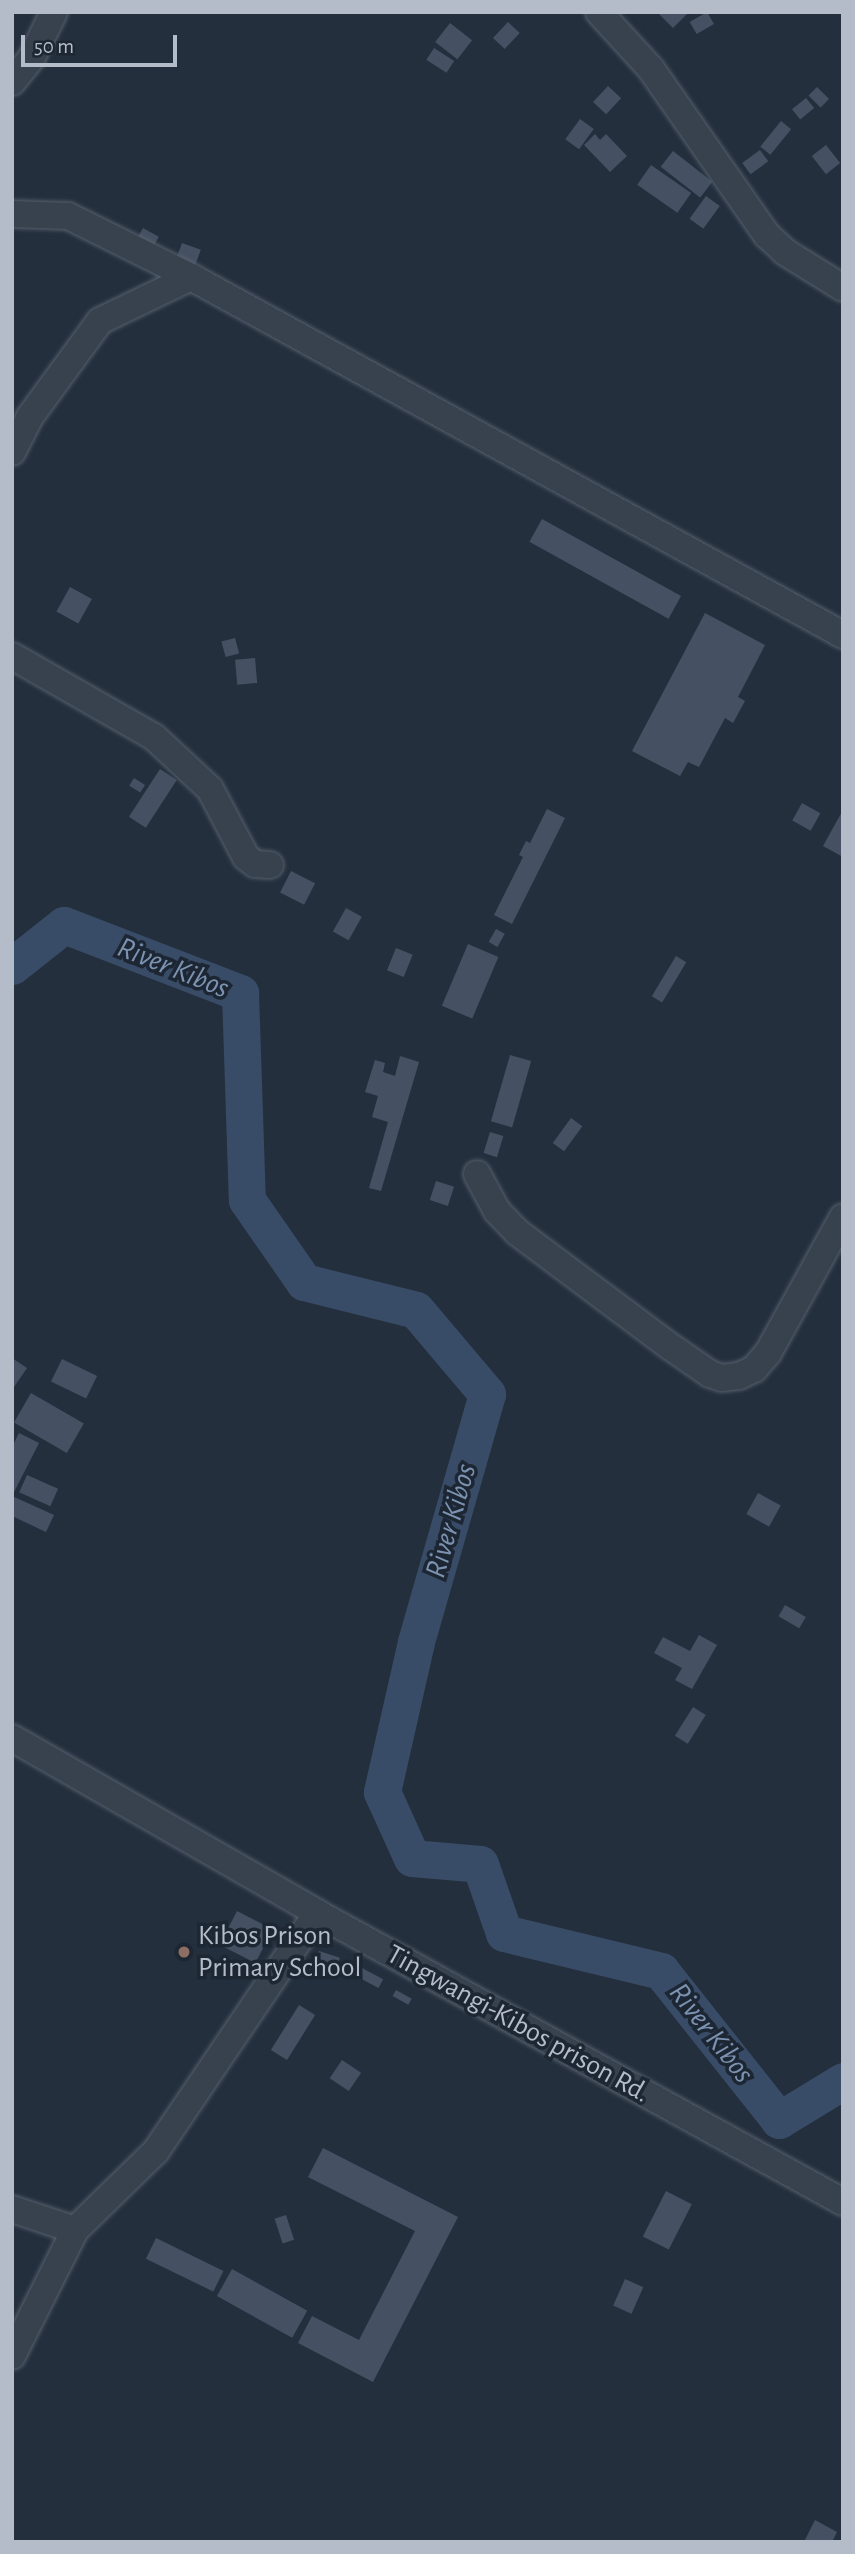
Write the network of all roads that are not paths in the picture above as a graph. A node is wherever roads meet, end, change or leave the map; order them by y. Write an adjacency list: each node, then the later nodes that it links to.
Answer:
1 (54, 12): 3 (street)
2 (599, 12): 6 (street)
3 (12, 82)
4 (12, 214): 5 (street)
5 (191, 277): 7 (street); 8 (street)
6 (843, 288)
7 (12, 452)
8 (843, 635)
9 (12, 656): 10 (street)
10 (270, 865)
11 (477, 1174): 12 (street)
12 (843, 1217)
13 (12, 1738): 14 (street, Tingwangi-Kibos prison Rd.)
14 (317, 1913): 15 (street, Tingwangi-Kibos prison Rd.); 17 (street)
15 (843, 2203)
16 (12, 2209): 17 (street)
17 (75, 2230): 18 (street)
18 (12, 2356)

